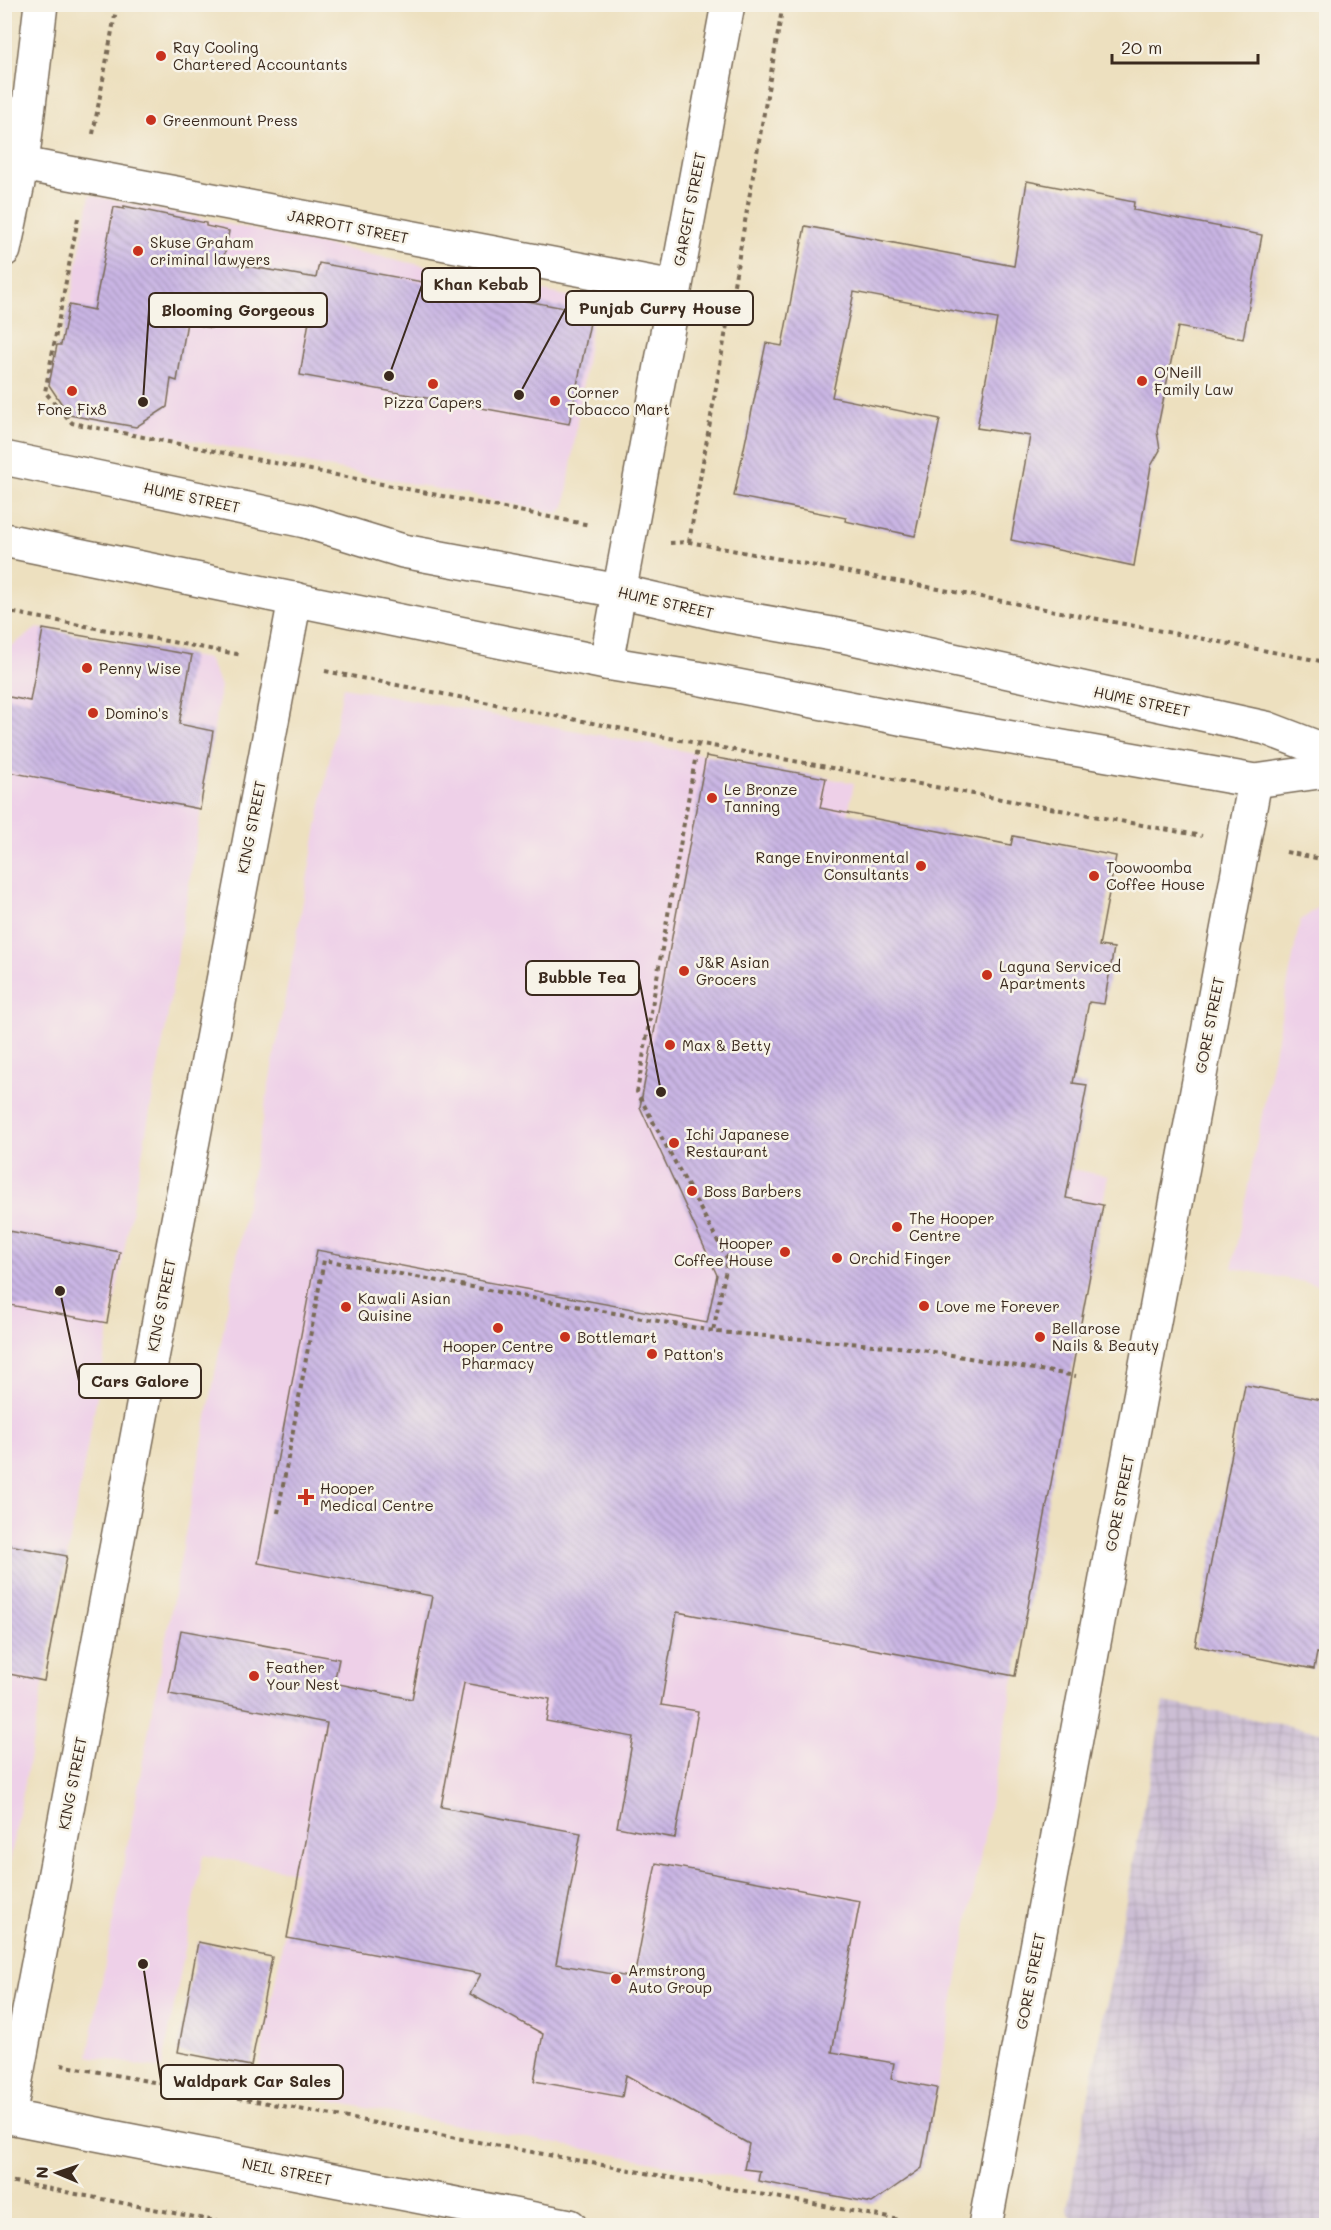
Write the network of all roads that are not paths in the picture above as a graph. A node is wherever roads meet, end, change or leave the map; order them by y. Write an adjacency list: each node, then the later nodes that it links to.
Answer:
1 (41, 4): 3 (main road)
2 (728, 4): 5 (main road, GARGET STREET)
3 (22, 164): 4 (main road); 5 (main road, JARROTT STREET)
4 (4, 250)
5 (674, 287): 8 (main road, GARGET STREET)
6 (4, 458): 8 (main road, HUME STREET)
7 (4, 540): 9 (main road)
8 (619, 591): 10 (main road, GARGET STREET); 11 (main road, HUME STREET)
9 (295, 599): 10 (main road); 14 (main road, KING STREET)
10 (606, 663): 13 (main road)
11 (1326, 751)
12 (1326, 771): 13 (main road)
13 (1255, 781): 16 (main road, GORE STREET)
14 (7, 2117): 15 (main road, NEIL STREET)
15 (570, 2226)
16 (985, 2226)

